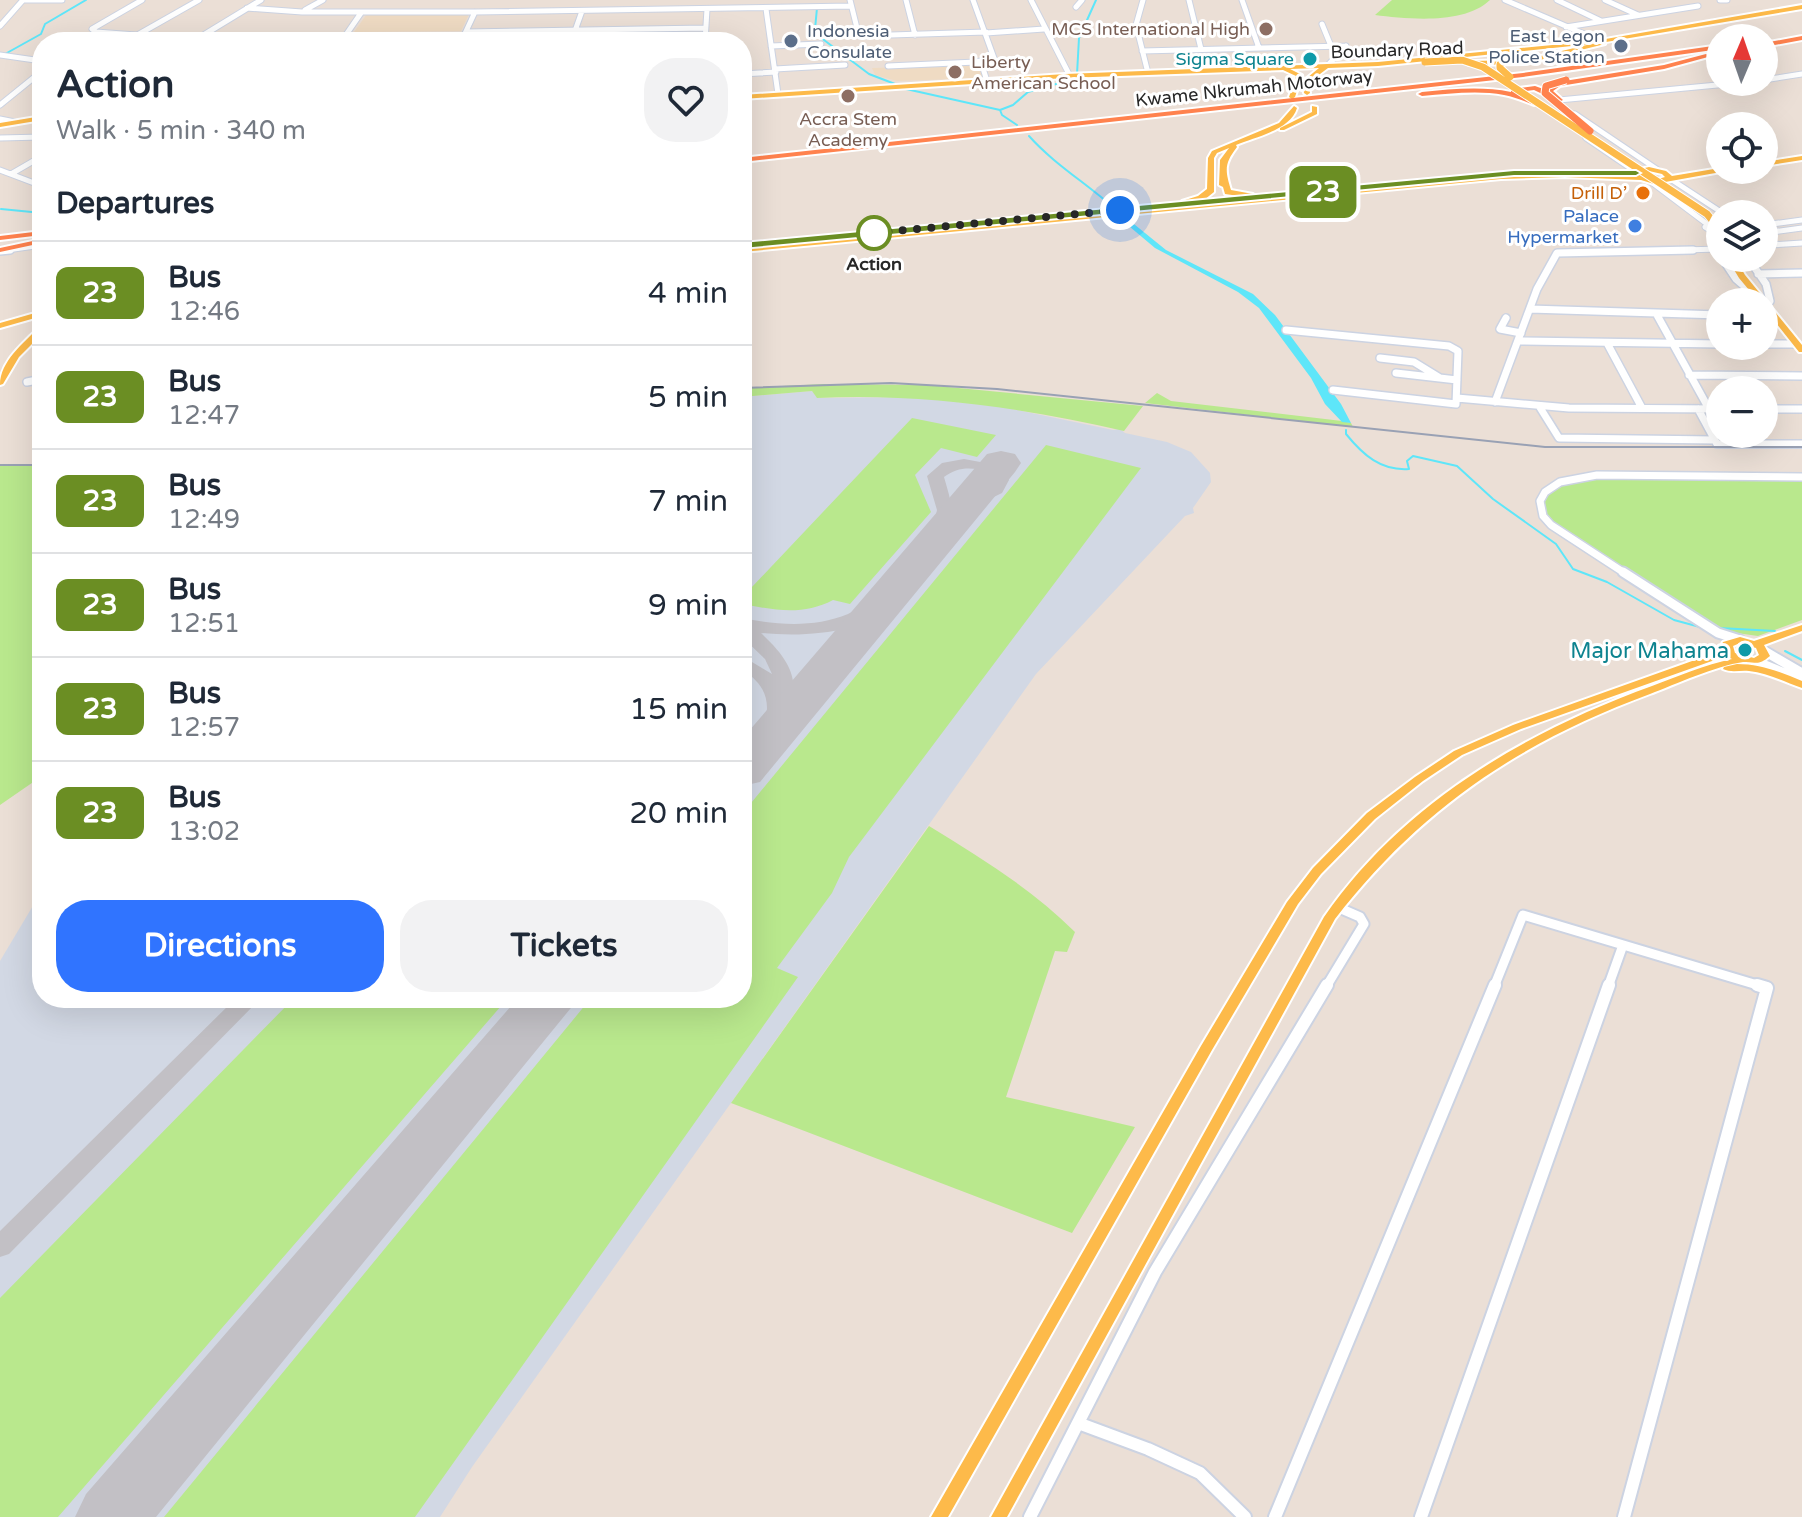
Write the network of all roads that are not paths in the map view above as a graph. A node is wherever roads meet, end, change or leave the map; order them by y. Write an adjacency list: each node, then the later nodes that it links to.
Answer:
1 (23, 0): 2 (street); 32 (street)
2 (62, 0)
3 (142, 0): 39 (street)
4 (199, 0): 40 (street)
5 (261, 0): 21 (street)
6 (323, 0): 26 (street)
7 (588, 0): 25 (street)
8 (906, 0): 47 (street)
9 (973, 0): 46 (street)
10 (1031, 0): 35 (street)
11 (1082, 0): 20 (street)
12 (1143, 0): 60 (street)
13 (1189, 0): 59 (street)
14 (1242, 0): 58 (street)
15 (1505, 0): 33 (street)
16 (1557, 0): 30 (street)
17 (1605, 0): 29 (street)
18 (850, 3): 24 (street); 47 (street)
19 (1698, 6): 29 (street)
20 (1076, 7)
21 (247, 8): 26 (street); 41 (street)
22 (1802, 8): 50 (main road, Boundary Road); 54 (main road, Boundary Road)
23 (707, 9): 24 (street); 25 (street); 34 (street)
24 (766, 9): 56 (street)
25 (584, 11): 27 (street); 37 (street)
26 (302, 12): 28 (street)
27 (475, 12): 28 (street); 43 (street)
28 (361, 13): 42 (street)
29 (1638, 15): 30 (street)
30 (1603, 22): 33 (street)
31 (1322, 24): 57 (street)
32 (0, 26)
33 (1566, 27): 38 (street)
34 (705, 28): 36 (street); 45 (street)
35 (1044, 29): 46 (street); 81 (street)
36 (634, 30): 37 (street)
37 (575, 31): 44 (street)
38 (1575, 31): 50 (street); 53 (street)
39 (96, 32)
40 (141, 32)
41 (208, 32)
42 (348, 32)
43 (466, 32): 44 (street)
44 (521, 32)
45 (705, 32)
46 (986, 32): 47 (street); 69 (street)
47 (915, 35)
48 (1802, 35): 49 (highway); 51 (highway)
49 (1778, 38)
50 (1613, 39): 52 (main road, Boundary Road)
51 (1778, 41)
52 (1592, 42): 53 (main road, Boundary Road); 64 (main road, Boundary Road)
53 (1562, 43): 63 (main road, Boundary Road)
54 (1603, 43): 64 (main road, Boundary Road); 70 (main road, Boundary Road)
55 (821, 44): 56 (street)
56 (771, 46): 76 (street)
57 (1331, 46): 58 (street); 74 (street)
58 (1259, 48): 59 (street)
59 (1201, 49): 60 (street)
60 (1142, 51): 82 (street)
61 (1706, 52): 109 (highway, Kwame Nkrumah Motorway)
62 (3, 55): 67 (street)
63 (1478, 55): 68 (main road, Boundary Road); 70 (main road)
64 (1510, 55): 85 (main road, bridge); 101 (main road, bridge)
65 (1706, 55): 97 (highway, Kwame Nkrumah Motorway)
66 (1706, 56): 78 (highway)
67 (32, 59)
68 (1464, 60): 70 (main road, Boundary Road); 73 (main road, Boundary Road); 74 (main road, Boundary Road)
69 (981, 62): 72 (street); 88 (street)
70 (1489, 64)
71 (845, 65): 76 (street)
72 (888, 66)
73 (1376, 66): 74 (main road, Boundary Road); 85 (main road, bridge)
74 (1327, 68): 75 (main road, Boundary Road); 79 (main road, Boundary Road); 84 (main road); 84 (main road)
75 (1298, 69): 77 (main road, Boundary Road); 84 (main road)
76 (776, 70): 80 (street); 90 (street)
77 (1285, 70): 79 (main road, Boundary Road); 93 (main road)
78 (1645, 70): 94 (highway); 101 (highway, bridge)
79 (1189, 72): 82 (main road, Boundary Road)
80 (752, 73)
81 (1068, 73): 82 (main road, Boundary Road); 88 (main road, Boundary Road)
82 (1148, 73)
83 (1802, 74): 86 (street)
84 (1311, 77)
85 (1499, 77): 131 (main road, bridge)
86 (1778, 78)
87 (32, 79): 95 (street)
88 (987, 81): 90 (main road, Boundary Road)
89 (1706, 86): 94 (street)
90 (778, 94): 91 (main road, Boundary Road)
91 (752, 96)
92 (1519, 96): 94 (highway); 96 (highway); 97 (highway)
93 (1292, 97)
94 (1559, 101): 119 (street)
95 (1, 103)
96 (1534, 103): 112 (street)
97 (1317, 105): 105 (main road); 110 (highway, Kwame Nkrumah Motorway)
98 (1294, 108): 104 (main road)
99 (32, 119): 100 (main road)
100 (0, 122)
101 (1590, 131): 130 (main road, bridge)
102 (32, 137): 103 (street)
103 (0, 138)
104 (1245, 138): 105 (main road); 128 (main road)
105 (1258, 138): 106 (main road)
106 (1234, 147): 121 (main road); 127 (main road)
107 (1802, 158): 111 (main road)
108 (32, 162): 116 (street)
109 (752, 162)
110 (752, 162)
111 (1778, 162)
112 (1620, 163): 114 (main road); 117 (street)
113 (0, 170): 116 (street)
114 (1615, 172): 117 (main road); 126 (main road)
115 (1706, 173): 119 (main road); 120 (main road)
116 (11, 174): 123 (street)
117 (1637, 174): 118 (main road); 119 (main road); 122 (main road)
118 (1589, 175): 125 (main road); 127 (main road)
119 (1666, 175): 120 (main road); 122 (main road); 124 (street)
120 (1685, 176): 124 (main road)
121 (1224, 179): 126 (main road); 127 (main road)
122 (1650, 181): 125 (street)
123 (32, 182)
124 (1683, 187): 129 (street)
125 (1658, 188): 133 (street)
126 (1347, 189): 127 (main road)
127 (1222, 203): 128 (main road); 143 (main road)
128 (1180, 205): 142 (main road)
129 (1706, 206)
130 (1706, 208)
131 (1706, 213)
132 (1802, 220): 134 (street)
133 (1706, 223)
134 (1778, 223)
135 (1802, 228): 136 (street)
136 (1778, 231)
137 (0, 237): 138 (highway)
138 (32, 239)
139 (32, 241): 144 (highway)
140 (1802, 243): 141 (street)
141 (1778, 244)
142 (752, 247)
143 (752, 247)
144 (0, 248)
145 (1706, 250): 153 (street)
146 (1731, 272): 150 (street)
147 (1740, 272): 151 (main road)
148 (1802, 273): 149 (street)
149 (1758, 274): 152 (street)
150 (1749, 288)
151 (1754, 288)
152 (1766, 288)
153 (1530, 309): 154 (street); 163 (street)
154 (1657, 315): 155 (street); 166 (street)
155 (1706, 315)
156 (32, 316): 160 (main road)
157 (1778, 316): 169 (main road)
158 (1506, 318): 163 (street)
159 (1778, 318): 169 (main road)
160 (0, 326)
161 (1286, 330): 176 (street)
162 (32, 332): 171 (main road)
163 (1519, 337): 165 (street); 182 (street)
164 (32, 338): 178 (main road)
165 (1607, 343): 166 (street); 185 (street)
166 (1673, 344): 167 (street); 173 (street)
167 (1706, 344)
168 (1778, 344): 169 (street)
169 (1800, 345)
170 (1380, 358): 175 (street)
171 (0, 368)
172 (1396, 373): 175 (street)
173 (1689, 375): 174 (street); 183 (street)
174 (1802, 376)
175 (1440, 378): 176 (street)
176 (1457, 380): 181 (street)
177 (32, 381): 179 (street)
178 (0, 382)
179 (27, 382)
180 (1333, 390): 181 (street)
181 (1457, 398): 182 (street)
182 (1495, 402): 184 (street)
183 (1706, 404)
184 (1539, 406): 185 (street); 191 (street)
185 (1642, 408): 186 (street)
186 (1698, 409): 187 (street); 190 (street)
187 (1706, 409)
188 (1778, 409): 189 (street)
189 (1802, 409)
190 (1706, 424)
191 (1706, 440)
192 (1778, 444): 193 (street)
193 (1802, 444)
194 (1802, 477): 196 (street)
195 (1802, 631): 199 (main road)
196 (1718, 633): 197 (street); 198 (street)
197 (1740, 640): 198 (main road); 199 (main road)
198 (1727, 648): 200 (main road); 207 (main road)
199 (1762, 648): 200 (main road); 201 (street)
200 (1748, 661): 202 (street); 203 (main road)
201 (1802, 673)
202 (1802, 682): 203 (main road)
203 (1482, 773): 204 (main road)
204 (1337, 907): 206 (street); 208 (main road)
205 (1623, 945): 211 (street); 212 (street); 213 (street)
206 (1078, 1423): 209 (street); 210 (street)
207 (939, 1517)
208 (999, 1517)
209 (1030, 1517)
210 (1245, 1517)
211 (1275, 1517)
212 (1421, 1517)
213 (1624, 1517)

